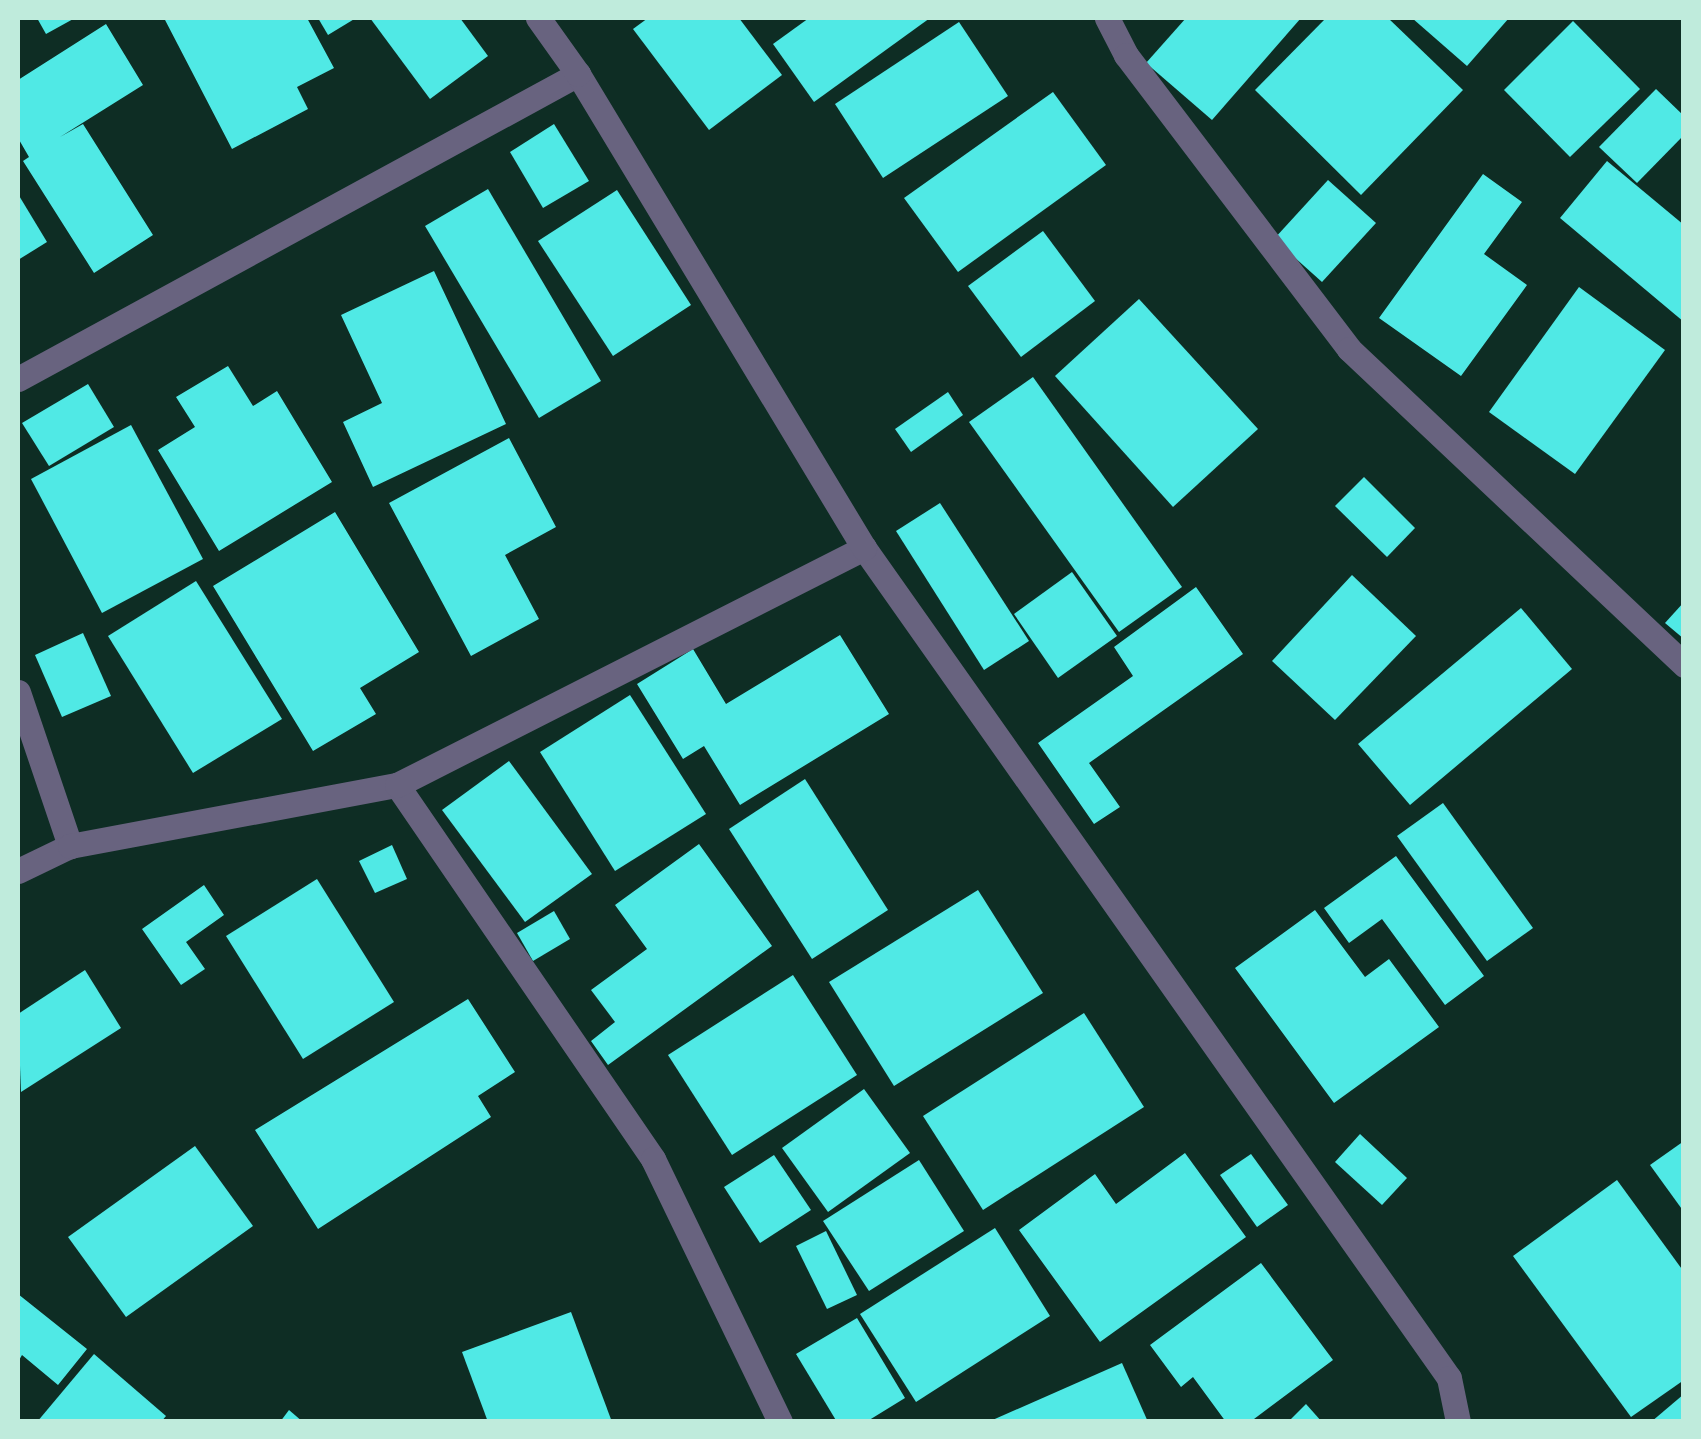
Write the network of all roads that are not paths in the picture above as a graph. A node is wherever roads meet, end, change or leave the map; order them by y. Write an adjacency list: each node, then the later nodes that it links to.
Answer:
1 (538, 18): 3 (street)
2 (1107, 18): 6 (street)
3 (578, 74): 4 (street); 5 (street)
4 (18, 379)
5 (864, 548): 8 (street); 12 (street)
6 (1684, 664)
7 (18, 692): 9 (street)
8 (398, 785): 9 (street); 11 (street)
9 (70, 846): 10 (street)
10 (18, 871)
11 (780, 1422)
12 (1458, 1422)

